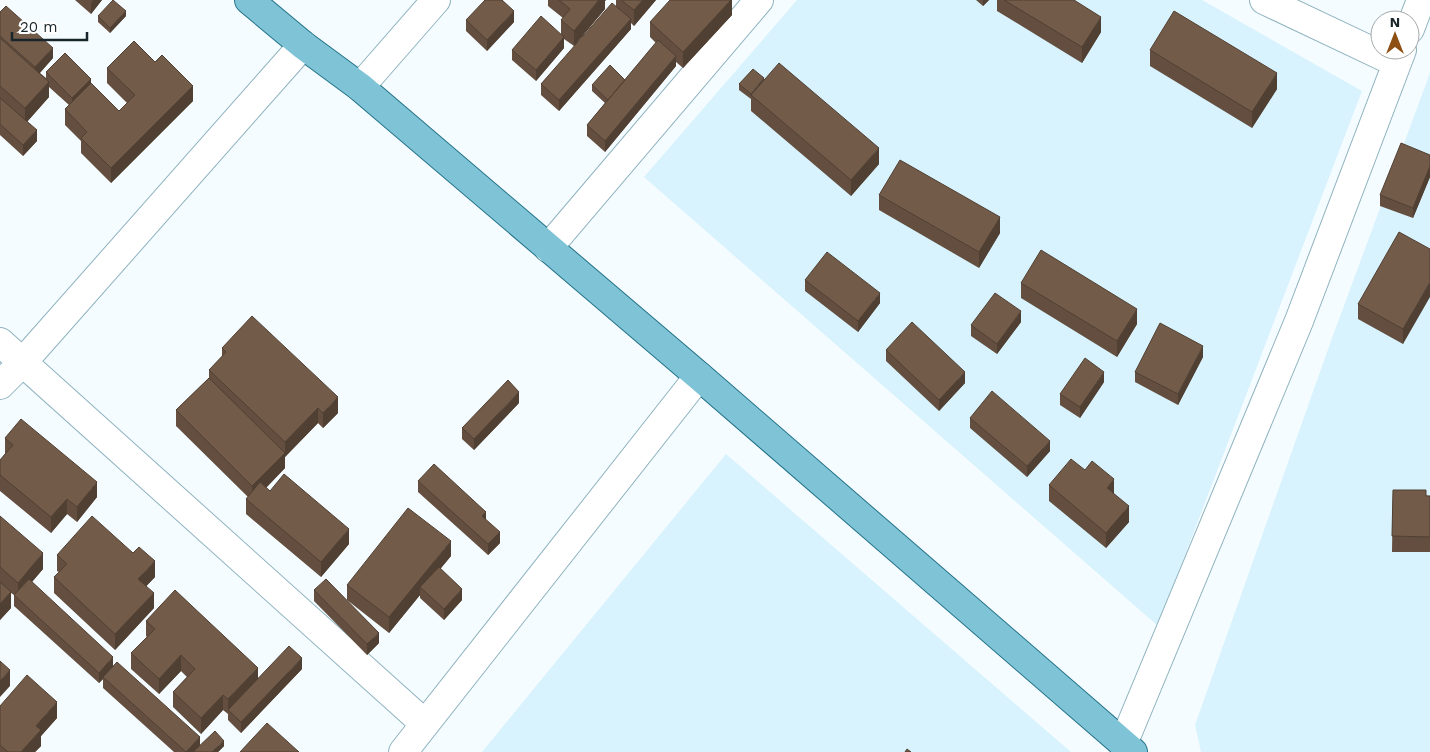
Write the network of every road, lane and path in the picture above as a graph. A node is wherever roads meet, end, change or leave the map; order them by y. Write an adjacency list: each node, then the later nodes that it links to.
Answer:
1 (249, 0): 6 (main road)
2 (436, 0): 8 (street)
3 (759, 0): 9 (street)
4 (1264, 0): 5 (street)
5 (1370, 44)
6 (303, 45): 8 (main road); 11 (street)
7 (1398, 60): 15 (street)
8 (360, 87): 9 (main road)
9 (548, 248): 12 (main road)
10 (0, 342): 11 (street)
11 (22, 363): 13 (street); 14 (street)
12 (699, 376): 14 (street); 15 (main road)
13 (0, 385)
14 (425, 724): 16 (street)
15 (1128, 748)
16 (403, 752)

